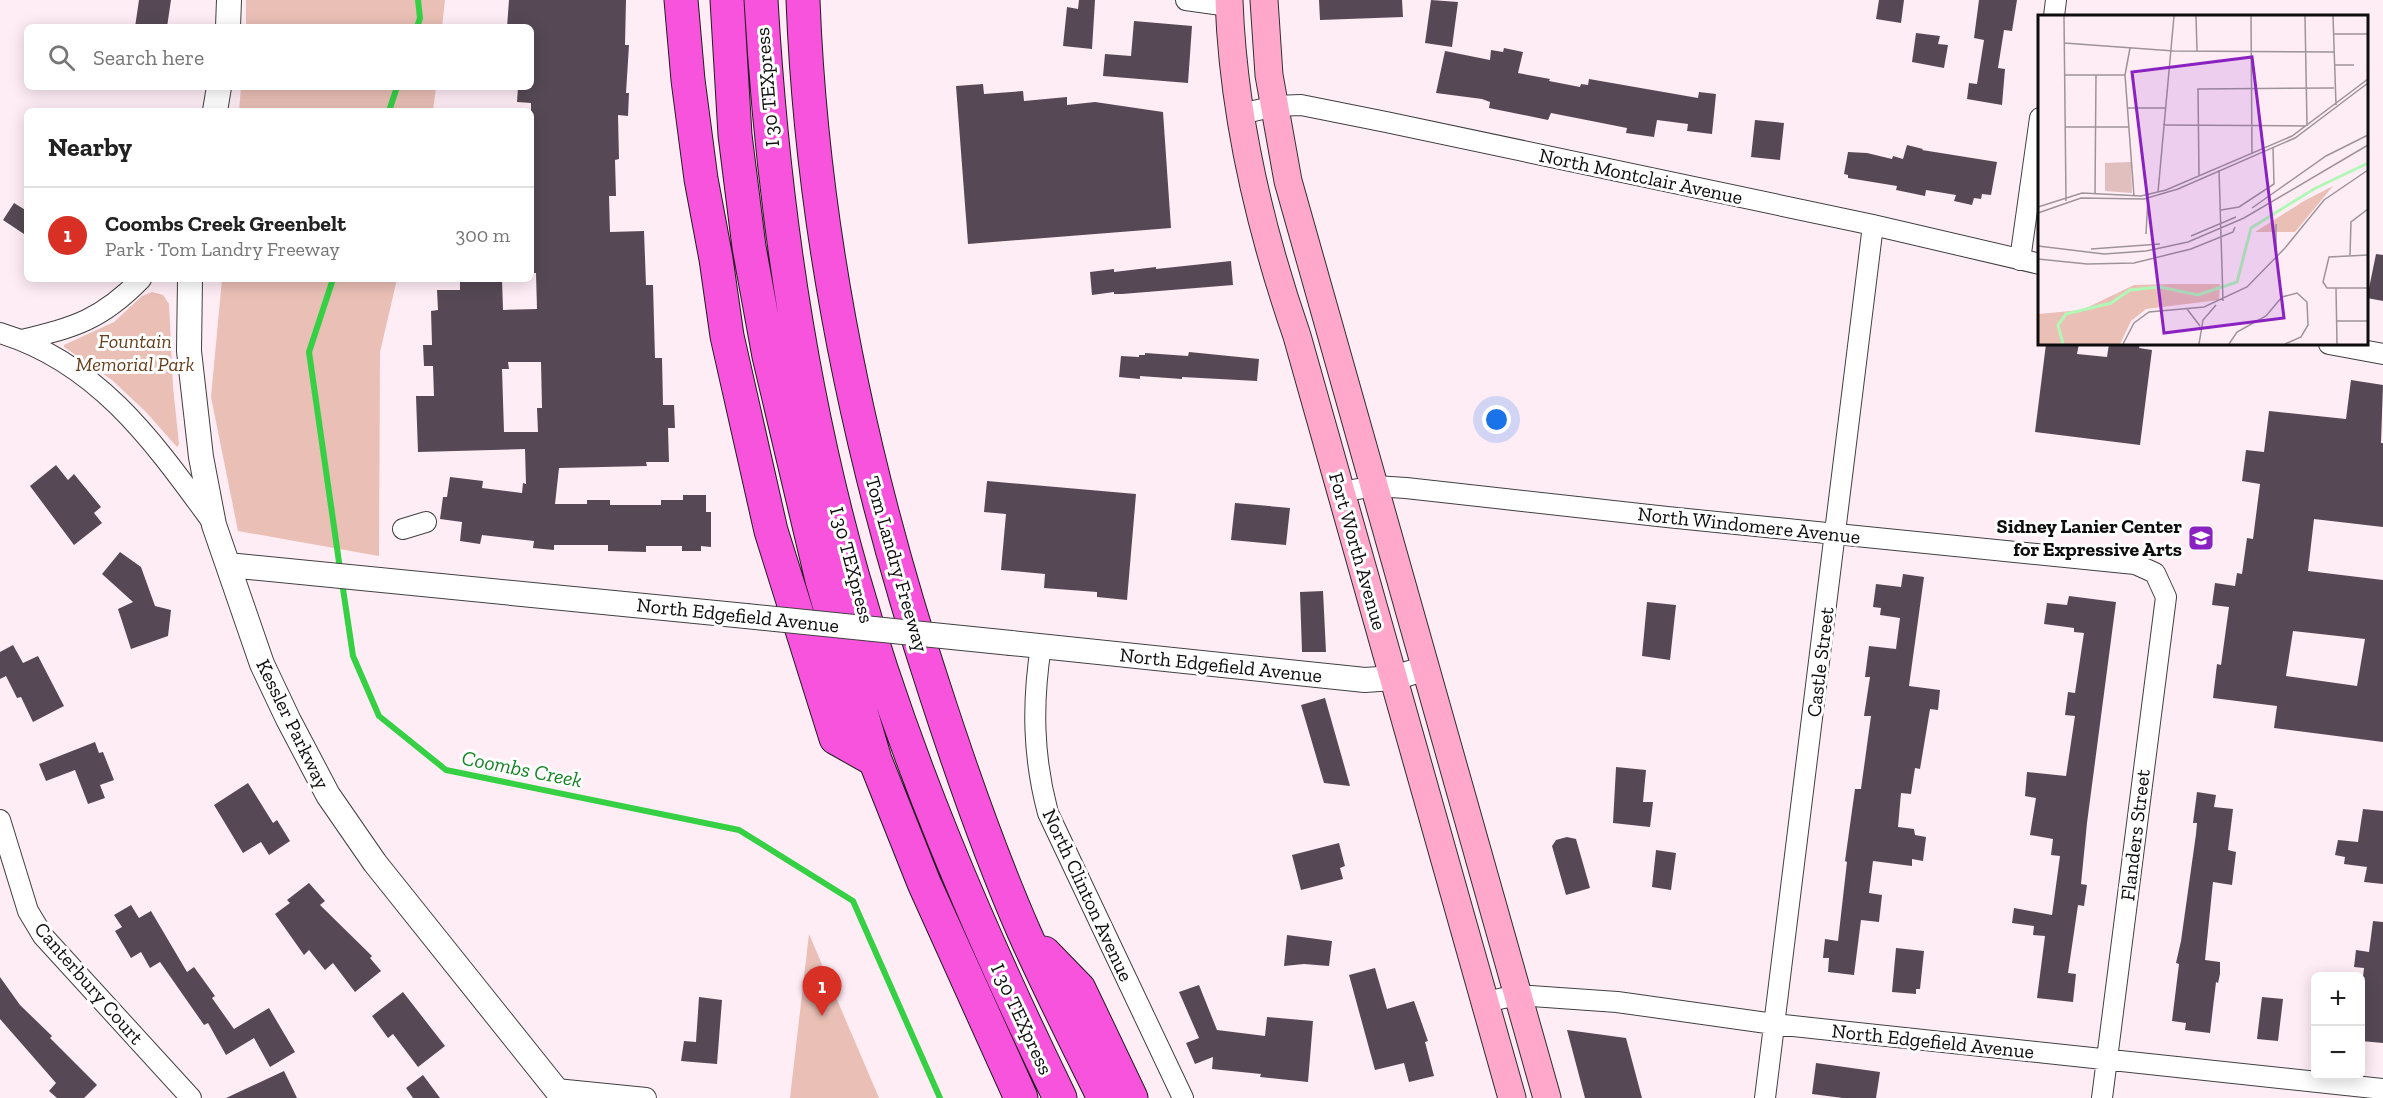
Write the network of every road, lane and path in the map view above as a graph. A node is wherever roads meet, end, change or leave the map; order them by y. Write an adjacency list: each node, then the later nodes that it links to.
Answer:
1 (230, 0): 11 (street)
2 (681, 0): 39 (highway)
3 (727, 0): 39 (highway)
4 (761, 0): 51 (highway, I 30 TEXpress)
5 (803, 0): 41 (highway, Tom Landry Freeway)
6 (1186, 0): 9 (street)
7 (1264, 0): 13 (main road, Fort Worth Avenue)
8 (2056, 0): 10 (street)
9 (1229, 3): 15 (main road, Fort Worth Avenue)
10 (2054, 15)
11 (228, 24)
12 (218, 90): 14 (street)
13 (1275, 106): 15 (street, North Montclair Avenue); 17 (street, North Montclair Avenue); 20 (main road, Fort Worth Avenue)
14 (216, 108)
15 (1240, 114): 23 (main road, Fort Worth Avenue)
16 (2038, 132): 18 (street)
17 (1873, 225): 18 (street, North Montclair Avenue); 33 (street, Castle Street)
18 (2020, 260): 19 (street, North Montclair Avenue)
19 (2038, 264)
20 (1315, 280): 23 (main road); 28 (main road, Fort Worth Avenue)
21 (138, 282): 25 (street)
22 (190, 282): 31 (street, Kessler Parkway)
23 (1281, 290): 29 (main road, Fort Worth Avenue)
24 (0, 333): 25 (street)
25 (22, 339): 31 (street)
26 (2334, 345): 27 (street)
27 (2383, 354)
28 (1375, 486): 29 (street, North Windomere Avenue); 33 (street, North Windomere Avenue); 37 (main road, Fort Worth Avenue)
29 (1341, 492): 38 (main road, Fort Worth Avenue)
30 (426, 522): 32 (street)
31 (214, 525): 34 (street, Kessler Parkway)
32 (404, 529)
33 (1836, 533): 35 (street, North Windomere Avenue); 44 (street, Castle Street)
34 (228, 565): 36 (street, North Edgefield Avenue, bridge); 47 (street, Kessler Parkway)
35 (2155, 573): 45 (street, Flanders Street)
36 (1041, 646): 38 (street, North Edgefield Avenue); 54 (street, North Clinton Avenue)
37 (1426, 668): 38 (street, North Edgefield Avenue); 42 (main road, Fort Worth Avenue)
38 (1394, 678): 43 (main road, Fort Worth Avenue)
39 (875, 760): 50 (highway)
40 (0, 819): 48 (street, Canterbury Court)
41 (1024, 932): 52 (highway, Tom Landry Freeway); 53 (highway)
42 (1518, 995): 43 (street, North Edgefield Avenue); 44 (street, North Edgefield Avenue); 56 (main road, Fort Worth Avenue)
43 (1485, 1002): 55 (main road, Fort Worth Avenue)
44 (1774, 1024): 45 (street, North Edgefield Avenue); 57 (street, Castle Street)
45 (2106, 1060): 46 (street, North Edgefield Avenue); 58 (street, Flanders Street)
46 (2383, 1089)
47 (560, 1093): 49 (street)
48 (191, 1098)
49 (646, 1098)
50 (1021, 1098)
51 (1060, 1098)
52 (1104, 1098)
53 (1131, 1098)
54 (1183, 1098)
55 (1512, 1098)
56 (1547, 1098)
57 (1765, 1098)
58 (2102, 1098)

